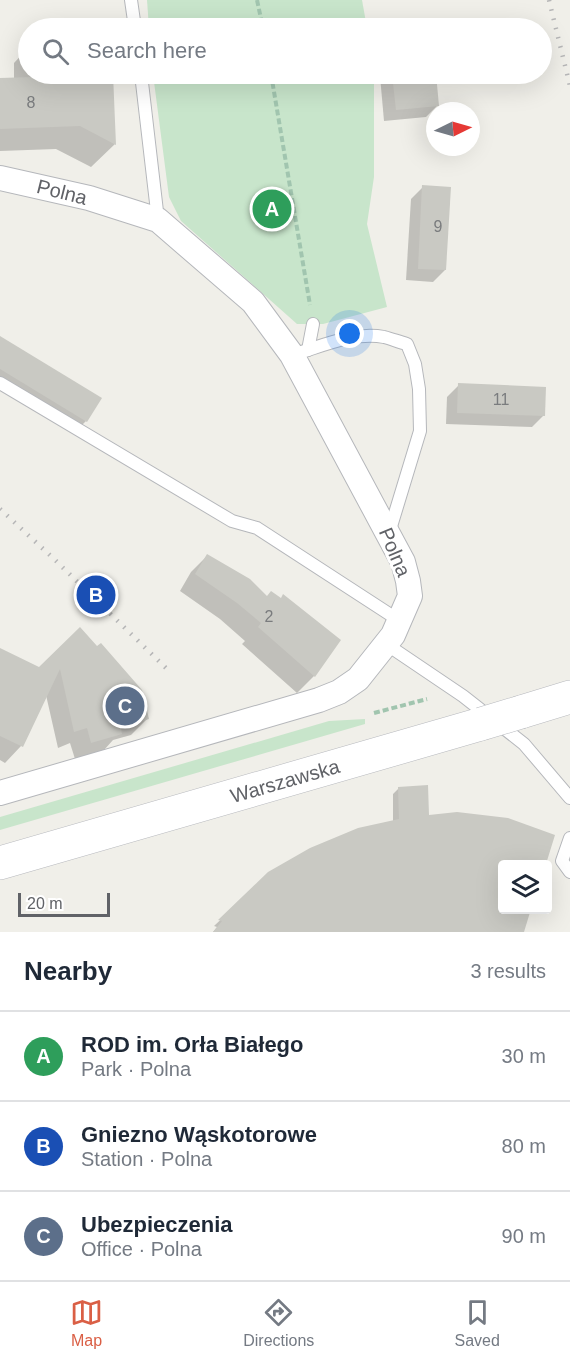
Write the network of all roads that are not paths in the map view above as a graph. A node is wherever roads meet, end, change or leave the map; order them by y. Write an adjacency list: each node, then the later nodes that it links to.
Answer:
1 (131, 0): 2 (lane)
2 (134, 18)
3 (142, 84): 5 (lane)
4 (0, 178): 5 (street, Polna)
5 (158, 220): 7 (street, Polna)
6 (313, 324): 7 (lane)
7 (300, 352): 9 (street, Polna); 9 (lane)
8 (0, 383): 10 (lane)
9 (388, 535): 10 (street, Polna)
10 (400, 621): 11 (street, Polna)
11 (386, 644): 13 (street, Polna); 14 (lane)
12 (570, 697): 16 (street, Warszawska, bridge)
13 (0, 792)
14 (570, 798)
15 (570, 838): 17 (lane)
16 (0, 863)
17 (570, 872)

